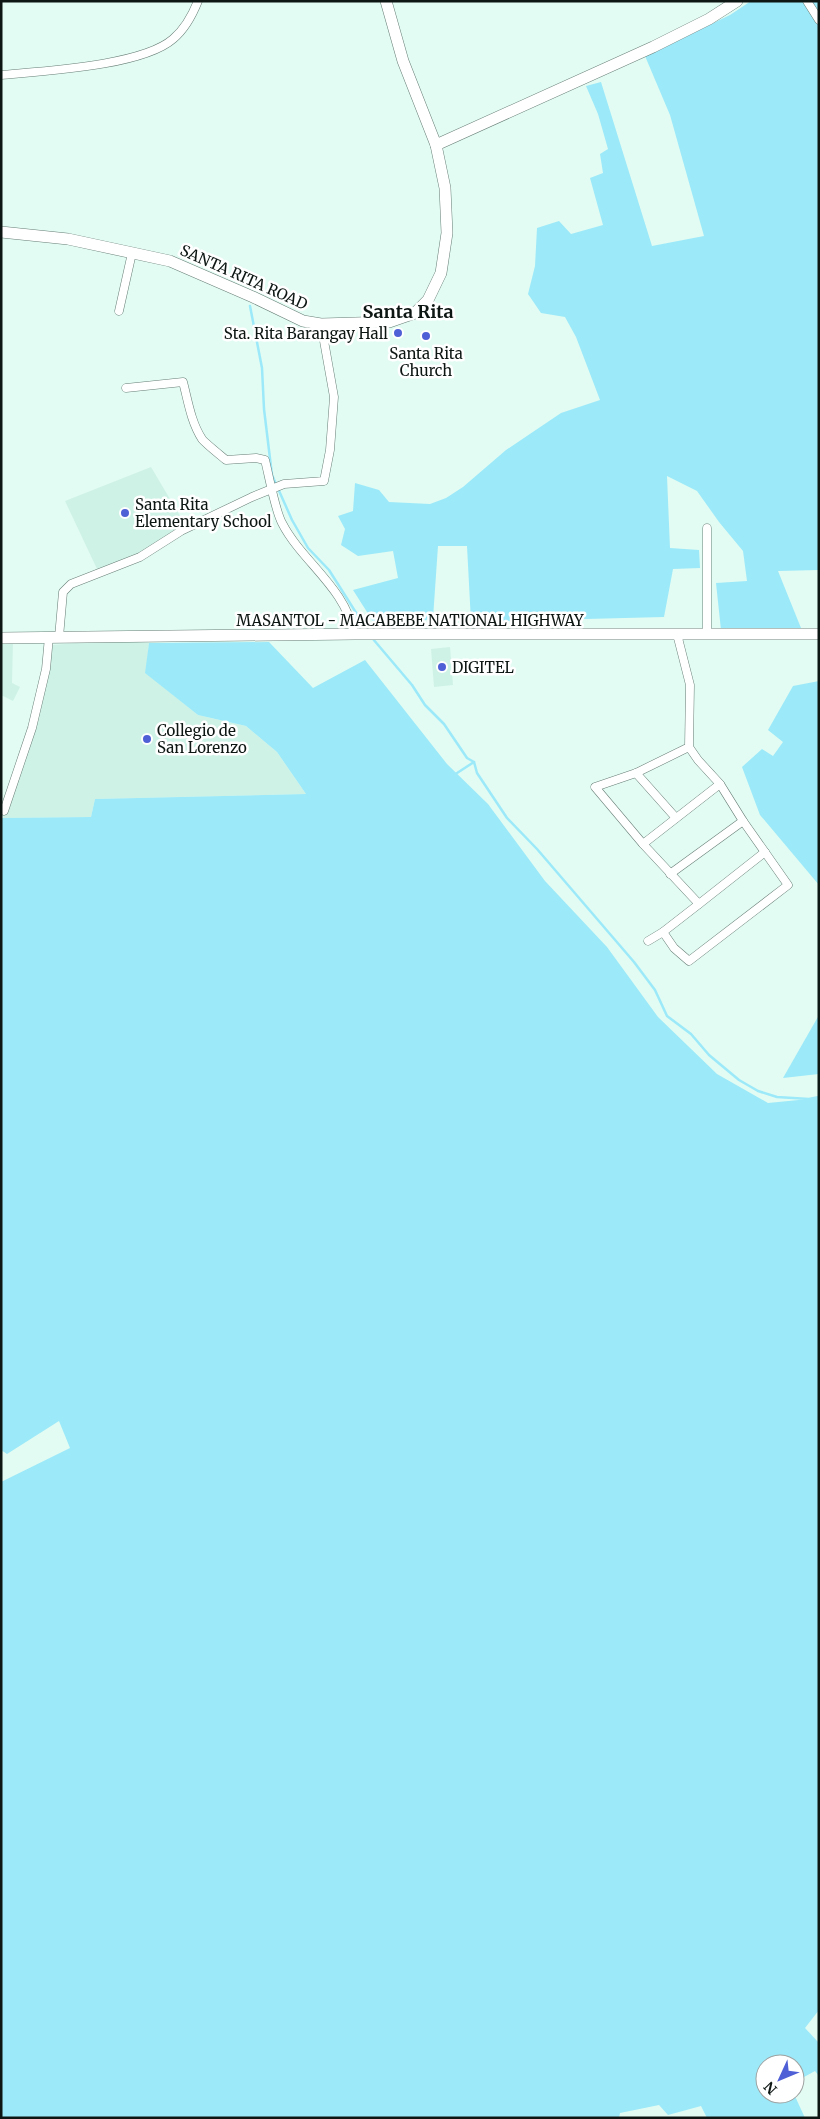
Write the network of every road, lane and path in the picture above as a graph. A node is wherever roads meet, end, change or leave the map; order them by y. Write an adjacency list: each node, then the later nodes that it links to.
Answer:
1 (198, 1): 6 (street)
2 (386, 1): 7 (street, SANTA RITA ROAD)
3 (737, 1): 7 (street)
4 (807, 1): 5 (street)
5 (819, 20)
6 (1, 75)
7 (436, 145): 11 (street, SANTA RITA ROAD)
8 (1, 232): 9 (street, SANTA RITA ROAD)
9 (132, 253): 10 (street); 11 (street, SANTA RITA ROAD)
10 (119, 310)
11 (321, 324): 13 (street)
12 (126, 388): 13 (street)
13 (278, 487): 15 (street); 19 (street)
14 (707, 528): 17 (street)
15 (356, 634): 16 (street, MASANTOL - MACABEBE NATIONAL HIGHWAY); 19 (street, MASANTOL - MACABEBE NATIONAL HIGHWAY)
16 (677, 634): 17 (street, MASANTOL - MACABEBE NATIONAL HIGHWAY); 21 (street)
17 (707, 634): 18 (street, MASANTOL - MACABEBE NATIONAL HIGHWAY)
18 (819, 634)
19 (54, 637): 20 (street, MASANTOL - MACABEBE NATIONAL HIGHWAY); 24 (street)
20 (1, 638)
21 (689, 747): 22 (street); 23 (street)
22 (636, 773): 25 (street); 27 (street)
23 (720, 784): 25 (street); 26 (street)
24 (4, 811)
25 (676, 818): 27 (street)
26 (743, 821): 28 (street); 29 (street)
27 (643, 844): 29 (street)
28 (765, 852): 30 (street); 31 (street)
29 (670, 874): 30 (street)
30 (698, 904): 31 (street)
31 (662, 932): 32 (street)
32 (648, 941)

